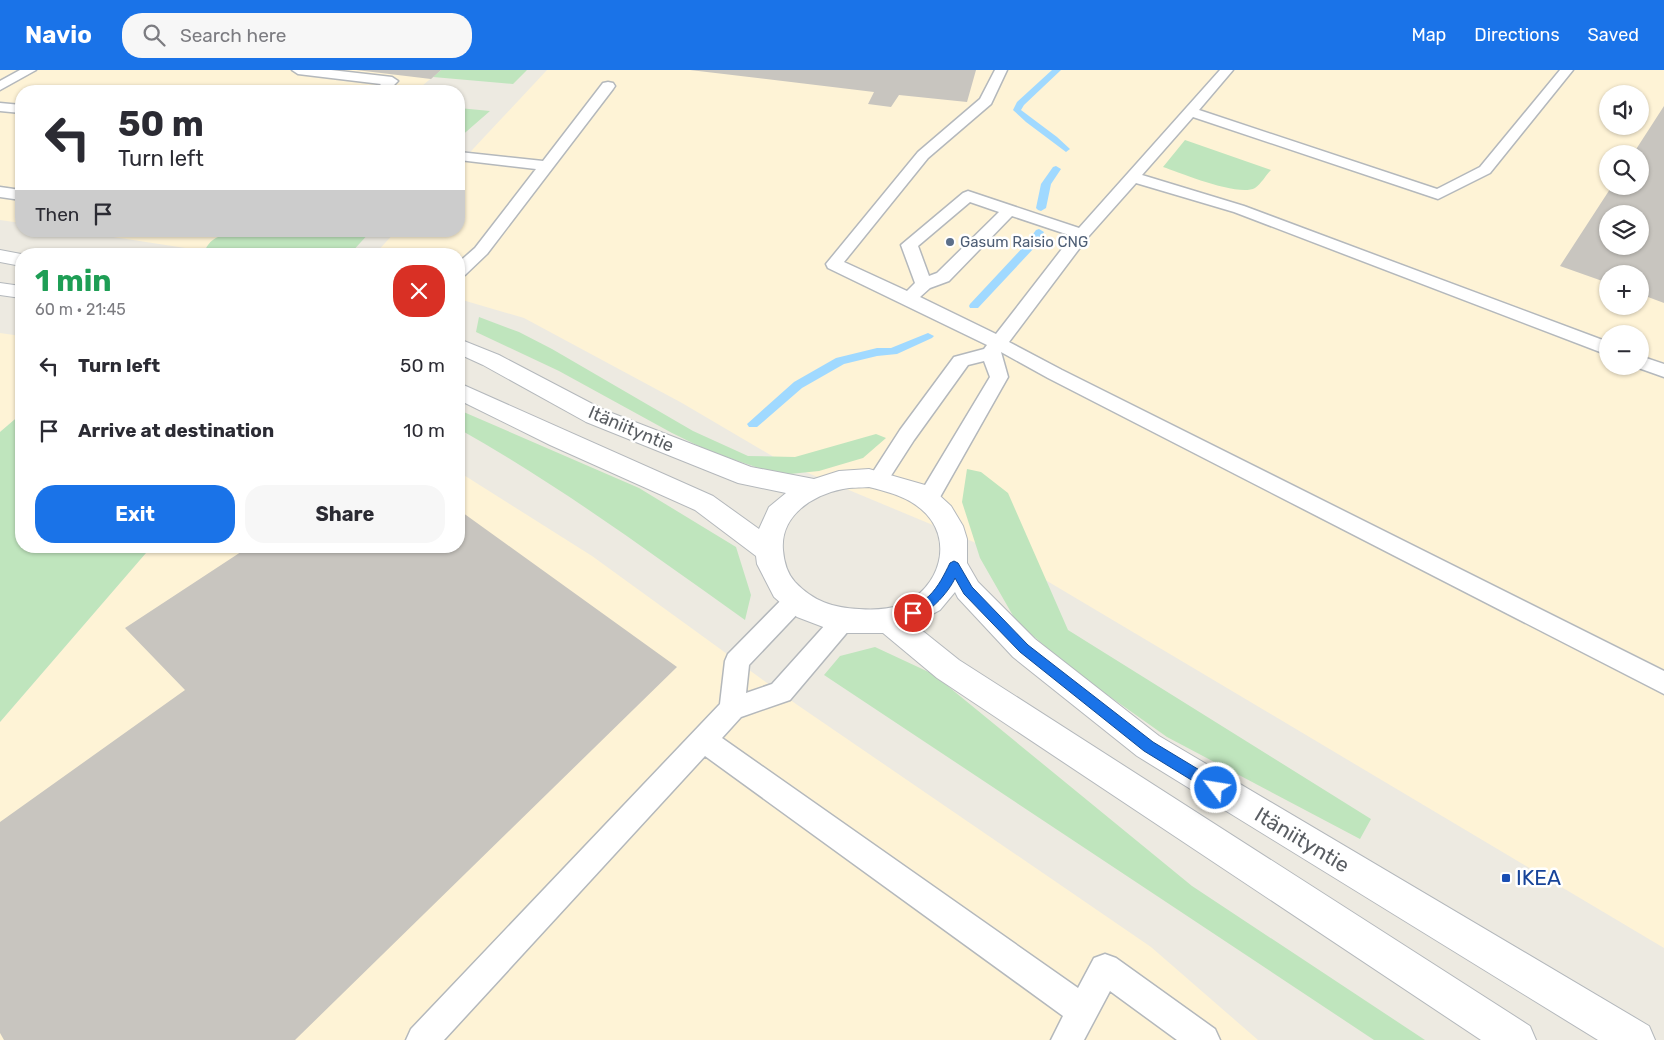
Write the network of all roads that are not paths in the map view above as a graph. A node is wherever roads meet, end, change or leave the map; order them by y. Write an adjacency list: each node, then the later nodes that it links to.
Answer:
1 (30, 70): 7 (lane)
2 (298, 70): 6 (lane)
3 (1001, 70): 25 (lane)
4 (1227, 70): 11 (lane)
5 (1567, 70): 11 (lane)
6 (387, 85)
7 (0, 86)
8 (608, 86): 13 (lane)
9 (0, 107): 10 (lane)
10 (15, 108)
11 (1190, 111): 14 (lane)
12 (465, 157): 13 (lane)
13 (546, 166): 21 (lane)
14 (1133, 177): 18 (lane); 26 (lane)
15 (0, 192): 16 (lane)
16 (15, 194)
17 (1009, 210): 18 (lane); 22 (lane); 22 (lane)
18 (1082, 234): 27 (lane)
19 (0, 256): 20 (street)
20 (15, 259)
21 (465, 266)
22 (924, 284): 25 (lane)
23 (0, 289): 24 (street)
24 (15, 291)
25 (909, 299): 27 (lane)
26 (1599, 346)
27 (995, 348): 32 (lane); 34 (lane); 40 (lane)
28 (465, 349): 33 (street, Itäniityntie)
29 (1649, 365): 30 (lane)
30 (1664, 371)
31 (465, 394): 35 (street)
32 (878, 480): 33 (street); 34 (street)
33 (812, 488): 35 (street)
34 (927, 500): 36 (street)
35 (768, 550): 37 (street)
36 (954, 566): 38 (street); 48 (street, Itäniityntie)
37 (795, 601): 39 (street); 41 (lane)
38 (889, 621): 39 (street); 47 (street)
39 (842, 622): 41 (lane)
40 (1664, 683)
41 (732, 709): 42 (lane)
42 (704, 740): 43 (lane); 44 (lane)
43 (1083, 1011): 45 (lane); 46 (lane)
44 (422, 1040)
45 (1067, 1040)
46 (1204, 1040)
47 (1516, 1040)
48 (1635, 1040)

